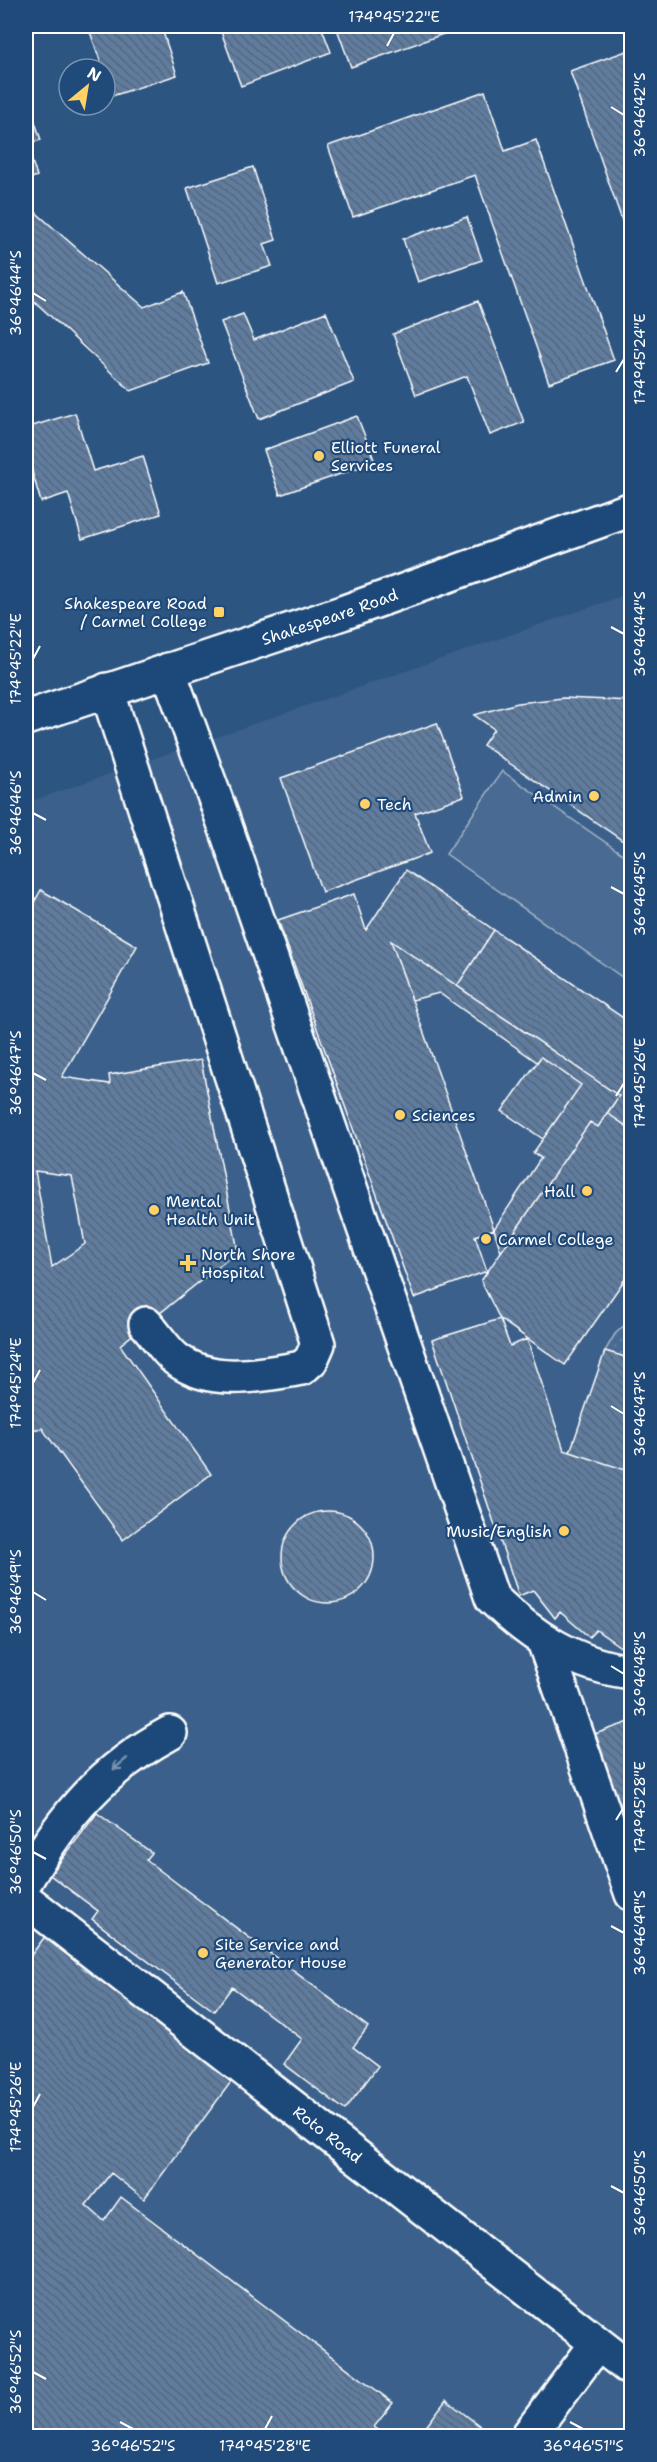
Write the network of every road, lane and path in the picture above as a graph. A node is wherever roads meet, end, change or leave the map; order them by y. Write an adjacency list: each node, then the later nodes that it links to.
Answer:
1 (632, 509): 2 (main road, Shakespeare Road)
2 (168, 670): 3 (main road, Shakespeare Road); 6 (main road)
3 (107, 690): 4 (main road, Shakespeare Road); 5 (main road)
4 (26, 718)
5 (146, 1324)
6 (544, 1641): 7 (main road); 10 (main road)
7 (632, 1672)
8 (170, 1733): 9 (main road, one-way to 9)
9 (26, 1880)
10 (632, 1894)
11 (26, 1900): 12 (main road, Roto Road)
12 (597, 2344): 13 (main road, Roto Road); 14 (main road)
13 (632, 2370)
14 (528, 2436)

